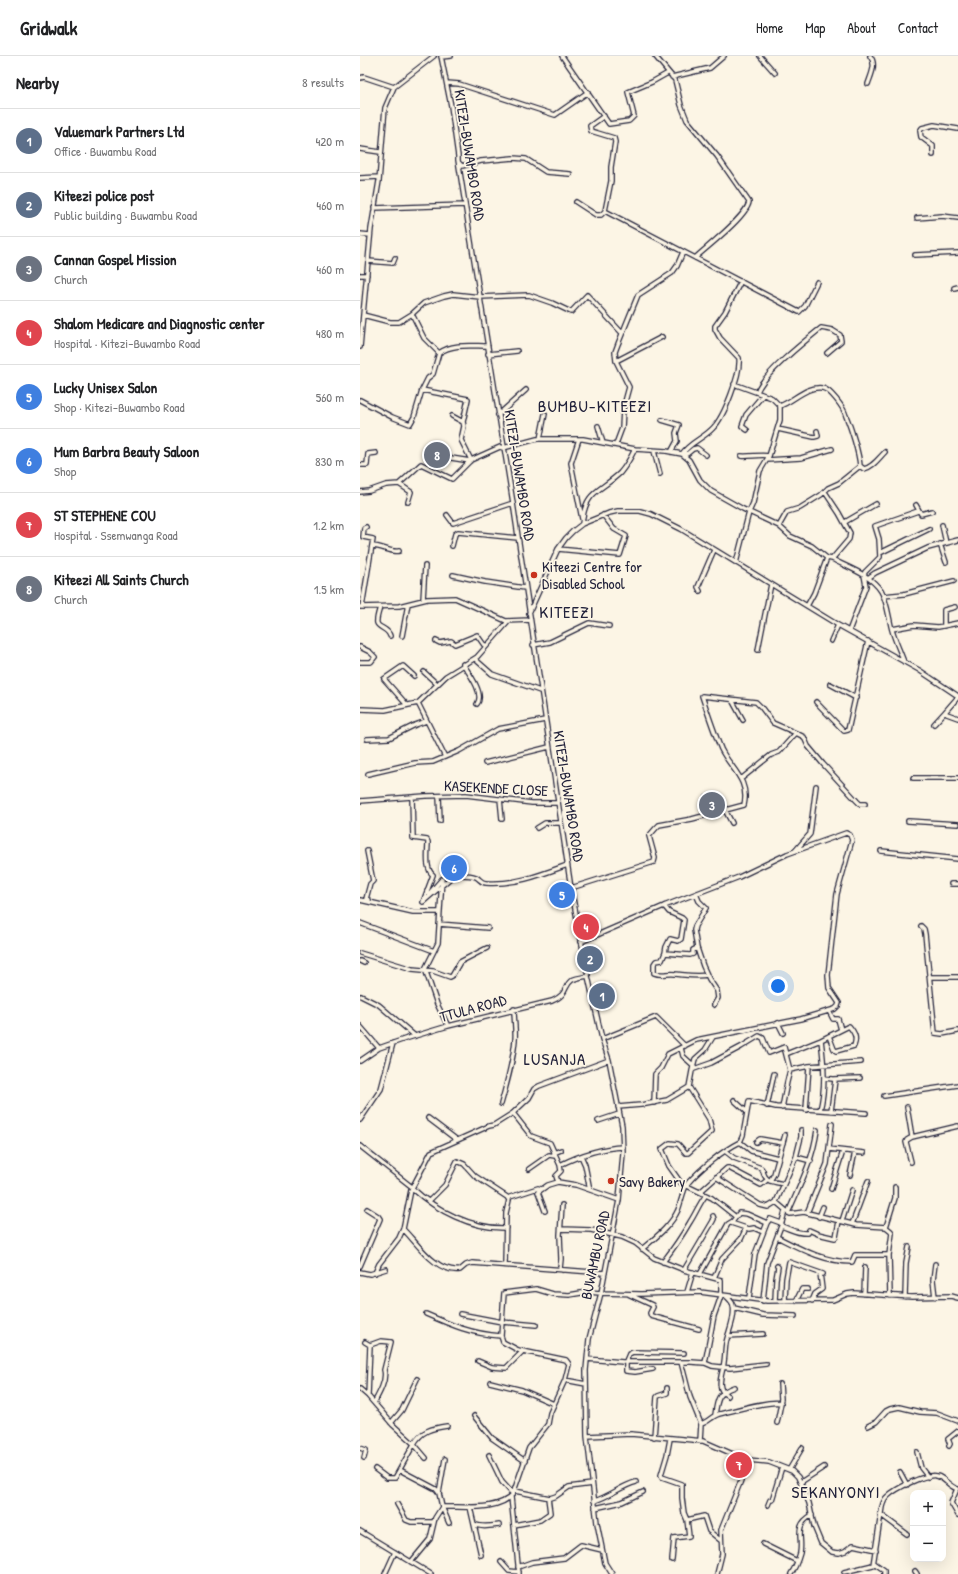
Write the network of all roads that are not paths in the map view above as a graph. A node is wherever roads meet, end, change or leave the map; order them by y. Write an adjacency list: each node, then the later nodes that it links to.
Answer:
1 (434, 56): 15 (street)
2 (441, 56): 3 (street); 13 (street, KITEZI-BUWAMBO ROAD)
3 (451, 56)
4 (562, 56): 16 (street)
5 (655, 56): 9 (street)
6 (724, 56): 11 (street)
7 (760, 56): 10 (street)
8 (870, 56): 14 (street)
9 (668, 73): 11 (street); 17 (street)
10 (775, 73)
11 (672, 77): 38 (street)
12 (360, 78): 15 (street)
13 (447, 84): 16 (street); 22 (street, KITEZI-BUWAMBO ROAD)
14 (868, 84)
15 (394, 87): 20 (street)
16 (588, 92): 17 (street)
17 (604, 116): 29 (street)
18 (958, 129): 21 (street)
19 (360, 149): 20 (street)
20 (380, 152): 24 (street)
21 (933, 155)
22 (458, 160): 23 (street); 27 (street, KITEZI-BUWAMBO ROAD)
23 (570, 174)
24 (379, 177): 25 (street); 28 (street)
25 (360, 178)
26 (576, 202): 29 (street)
27 (465, 205): 28 (street); 44 (street, KITEZI-BUWAMBO ROAD)
28 (374, 208): 33 (street)
29 (605, 211): 34 (street)
30 (917, 218): 31 (street)
31 (958, 218)
32 (360, 234): 33 (street)
33 (370, 235): 39 (street)
34 (683, 252): 38 (street); 47 (street)
35 (958, 253): 36 (street)
36 (915, 255)
37 (395, 258): 39 (street)
38 (696, 258): 42 (street)
39 (368, 261): 41 (street)
40 (360, 275): 41 (street)
41 (367, 275): 46 (street)
42 (741, 281): 43 (street); 56 (street)
43 (817, 282)
44 (480, 297): 45 (street); 47 (street); 50 (street, KITEZI-BUWAMBO ROAD)
45 (412, 314): 46 (street); 52 (street)
46 (363, 315): 49 (street)
47 (622, 333): 55 (street)
48 (662, 337): 55 (street)
49 (360, 346)
50 (488, 346): 52 (street); 54 (street, KITEZI-BUWAMBO ROAD)
51 (517, 351): 54 (street)
52 (438, 353): 57 (street)
53 (827, 353): 59 (street)
54 (488, 354): 64 (street, KITEZI-BUWAMBO ROAD)
55 (616, 361): 75 (street)
56 (734, 384): 59 (street); 84 (street)
57 (422, 390): 61 (street); 67 (street)
58 (526, 390): 64 (street)
59 (756, 392): 60 (street)
60 (763, 395): 62 (street); 70 (street)
61 (360, 400)
62 (780, 406): 69 (street); 90 (street)
63 (545, 414): 72 (street)
64 (498, 415): 77 (street, KITEZI-BUWAMBO ROAD)
65 (452, 416): 67 (street)
66 (662, 420): 81 (street)
67 (463, 422): 88 (street)
68 (598, 426): 74 (street)
69 (778, 429): 71 (street); 87 (street)
70 (747, 430)
71 (817, 431)
72 (540, 438): 73 (street); 77 (street)
73 (579, 439): 74 (street); 105 (street)
74 (603, 443): 75 (street)
75 (616, 444): 78 (street)
76 (430, 445): 88 (street)
77 (503, 448): 88 (street); 96 (street, KITEZI-BUWAMBO ROAD)
78 (635, 449): 80 (street); 105 (street)
79 (832, 450): 87 (street)
80 (654, 451): 81 (street); 91 (street)
81 (671, 452): 84 (street)
82 (885, 452): 90 (street)
83 (376, 453): 89 (street)
84 (683, 454): 85 (street); 101 (street)
85 (706, 455)
86 (741, 456): 87 (street)
87 (768, 458): 101 (street)
88 (470, 461): 92 (street)
89 (360, 465)
90 (860, 466): 94 (street)
91 (660, 474)
92 (399, 484): 93 (street); 95 (street)
93 (360, 492)
94 (825, 492): 104 (street); 107 (street)
95 (408, 502)
96 (512, 503): 102 (street); 110 (street, KITEZI-BUWAMBO ROAD)
97 (876, 504): 104 (street)
98 (916, 505): 99 (street)
99 (918, 511): 100 (street); 119 (street)
100 (932, 511)
101 (749, 512): 107 (street); 123 (street)
102 (447, 515)
103 (603, 515): 105 (street); 116 (street); 117 (street)
104 (845, 522): 121 (street)
105 (582, 523): 116 (street)
106 (942, 525): 112 (street)
107 (779, 526): 120 (street)
108 (366, 527): 114 (street)
109 (929, 529): 119 (street)
110 (518, 538): 115 (street); 130 (street, KITEZI-BUWAMBO ROAD)
111 (958, 540): 112 (street)
112 (946, 543): 113 (street)
113 (940, 544): 122 (street); 127 (street)
114 (372, 546): 118 (street); 135 (street)
115 (452, 546)
116 (558, 549): 139 (street)
117 (714, 550): 123 (street); 131 (street)
118 (399, 551)
119 (880, 553): 126 (street)
120 (827, 558): 121 (street); 136 (street)
121 (832, 559): 126 (street)
122 (946, 562)
123 (736, 563): 129 (street)
124 (425, 566): 133 (street)
125 (453, 575): 130 (street)
126 (864, 575): 127 (street); 147 (street)
127 (868, 578): 132 (street)
128 (954, 581): 132 (street)
129 (770, 584): 136 (street); 156 (street)
130 (525, 588): 139 (street, KITEZI-BUWAMBO ROAD)
131 (700, 591)
132 (883, 596): 146 (street)
133 (423, 600): 134 (street); 141 (street)
134 (408, 604): 137 (street); 149 (street)
135 (361, 606): 137 (street)
136 (807, 606): 143 (street)
137 (380, 607): 148 (street)
138 (955, 607): 145 (street)
139 (529, 614): 140 (street, KITEZI-BUWAMBO ROAD)
140 (530, 620): 141 (street); 154 (street, KITEZI-BUWAMBO ROAD)
141 (508, 622): 153 (street)
142 (958, 622): 145 (street)
143 (838, 625): 147 (street); 151 (street)
144 (609, 626): 154 (street)
145 (944, 626): 146 (street)
146 (892, 629): 159 (street)
147 (849, 631): 152 (street)
148 (390, 636)
149 (402, 636)
150 (436, 641): 153 (street)
151 (831, 641)
152 (868, 642): 159 (street); 167 (street)
153 (486, 645): 157 (street)
154 (533, 645): 165 (street, KITEZI-BUWAMBO ROAD)
155 (360, 647): 158 (street)
156 (758, 650)
157 (475, 659): 160 (street); 165 (street)
158 (360, 662)
159 (904, 662): 166 (street)
160 (464, 664): 163 (street); 171 (street)
161 (424, 672): 163 (street)
162 (414, 676): 172 (street)
163 (437, 684): 170 (street)
164 (830, 684): 167 (street)
165 (540, 691): 176 (street, KITEZI-BUWAMBO ROAD)
166 (958, 697): 174 (street)
167 (856, 698): 169 (street)
168 (732, 700): 177 (street); 180 (street); 188 (street)
169 (816, 702)
170 (418, 703): 172 (street); 178 (street)
171 (477, 704)
172 (407, 705): 173 (street)
173 (360, 709)
174 (945, 712): 175 (street); 179 (street)
175 (958, 718)
176 (545, 720): 182 (street, KITEZI-BUWAMBO ROAD); 183 (street)
177 (743, 720)
178 (426, 721): 181 (street); 183 (street)
179 (934, 724)
180 (796, 733): 188 (street); 196 (street)
181 (367, 739)
182 (549, 748): 184 (street); 195 (street, KITEZI-BUWAMBO ROAD)
183 (445, 757): 185 (street)
184 (485, 763)
185 (368, 774)
186 (913, 778): 187 (street)
187 (958, 778)
188 (741, 779): 197 (street)
189 (816, 786): 207 (street)
190 (439, 796): 191 (street, KASEKENDE CLOSE); 193 (street, KASEKENDE CLOSE); 200 (street)
191 (412, 797): 194 (street, KASEKENDE CLOSE); 216 (street)
192 (706, 797): 198 (street)
193 (500, 799): 195 (street, KASEKENDE CLOSE); 199 (street)
194 (360, 801)
195 (558, 803): 202 (street, KITEZI-BUWAMBO ROAD)
196 (865, 804)
197 (725, 810): 198 (street); 203 (street)
198 (707, 814): 213 (street)
199 (502, 819)
200 (440, 821)
201 (908, 821): 204 (street)
202 (560, 822): 205 (street); 210 (street, KITEZI-BUWAMBO ROAD)
203 (732, 823)
204 (958, 824)
205 (537, 828)
206 (367, 851): 217 (street)
207 (795, 851): 214 (street); 238 (street)
208 (881, 851): 209 (street)
209 (958, 859)
210 (567, 865): 213 (street, KITEZI-BUWAMBO ROAD); 216 (street)
211 (951, 884): 212 (street)
212 (958, 884)
213 (571, 888): 224 (street, KITEZI-BUWAMBO ROAD)
214 (696, 894): 218 (street); 226 (street)
215 (360, 900): 217 (street)
216 (423, 902): 219 (street)
217 (379, 905): 219 (street)
218 (664, 906): 224 (street); 229 (street)
219 (439, 912): 221 (street)
220 (360, 923): 227 (street)
221 (439, 924): 223 (street); 227 (street)
222 (921, 926): 233 (street)
223 (488, 928)
224 (581, 942): 232 (street, BUWAMBU ROAD)
225 (488, 948): 230 (street)
226 (697, 948): 229 (street); 231 (street)
227 (434, 951): 230 (street)
228 (360, 953): 230 (street)
229 (665, 953): 231 (street)
230 (425, 970): 241 (street)
231 (707, 975): 236 (street)
232 (588, 976): 237 (street, TTULA ROAD); 248 (street, BUWAMBU ROAD)
233 (930, 977): 234 (street); 243 (street)
234 (958, 977)
235 (361, 996): 245 (street)
236 (714, 1006)
237 (514, 1010): 241 (street, TTULA ROAD); 271 (street)
238 (829, 1011): 239 (street); 242 (street)
239 (778, 1023): 244 (street); 247 (street)
240 (360, 1026): 252 (street)
241 (448, 1026): 245 (street, TTULA ROAD)
242 (841, 1030): 246 (street); 246 (street)
243 (958, 1031)
244 (783, 1033)
245 (415, 1036): 250 (street, TTULA ROAD)
246 (829, 1036): 249 (street)
247 (713, 1037): 251 (street); 258 (street)
248 (602, 1039): 251 (street); 254 (street, BUWAMBU ROAD)
249 (821, 1040): 253 (street); 257 (street)
250 (393, 1043): 252 (street, TTULA ROAD); 285 (street)
251 (683, 1047): 258 (street); 270 (street)
252 (379, 1048): 255 (street, TTULA ROAD)
253 (786, 1054): 260 (street); 261 (street)
254 (609, 1060): 273 (street, BUWAMBU ROAD); 280 (street)
255 (360, 1062)
256 (861, 1062): 257 (street)
257 (824, 1064): 259 (street); 263 (street)
258 (694, 1066): 261 (street)
259 (809, 1066): 260 (street); 276 (street)
260 (790, 1070): 275 (street)
261 (692, 1072): 267 (street)
262 (774, 1074): 272 (street)
263 (824, 1078): 265 (street); 277 (street)
264 (860, 1078): 265 (street)
265 (834, 1079): 279 (street)
266 (958, 1085): 268 (street)
267 (689, 1087): 270 (street); 284 (street)
268 (884, 1096)
269 (734, 1100): 278 (street)
270 (654, 1103): 273 (street)
271 (500, 1104)
272 (767, 1106): 275 (street); 278 (street)
273 (618, 1107): 282 (street, BUWAMBU ROAD)
274 (907, 1107): 293 (street)
275 (782, 1108): 276 (street)
276 (806, 1110): 277 (street)
277 (820, 1110): 279 (street)
278 (746, 1111): 295 (street)
279 (831, 1111): 281 (street)
280 (513, 1113): 294 (street); 306 (street)
281 (866, 1113)
282 (619, 1114): 286 (street); 299 (street, BUWAMBU ROAD)
283 (428, 1118): 294 (street)
284 (708, 1118): 287 (street); 320 (street)
285 (360, 1120)
286 (598, 1121)
287 (704, 1122)
288 (832, 1124): 300 (street)
289 (958, 1126): 293 (street)
290 (801, 1130): 308 (street)
291 (817, 1130): 310 (street)
292 (785, 1135): 297 (street)
293 (912, 1137): 311 (street)
294 (457, 1140): 322 (street)
295 (740, 1142): 302 (street); 309 (street)
296 (756, 1142): 297 (street)
297 (783, 1144): 309 (street)
298 (360, 1146): 322 (street)
299 (623, 1147): 307 (street); 330 (street, BUWAMBU ROAD)
300 (829, 1149): 303 (street); 338 (street)
301 (561, 1150): 306 (street)
302 (725, 1151): 316 (street); 320 (street)
303 (843, 1151): 304 (street); 324 (street)
304 (855, 1152): 305 (street); 314 (street)
305 (864, 1153)
306 (554, 1154): 312 (street); 313 (street)
307 (581, 1156): 312 (street); 325 (street)
308 (796, 1157): 310 (street); 319 (street)
309 (778, 1158): 316 (street)
310 (810, 1161): 337 (street)
311 (911, 1162)
312 (560, 1165): 318 (street)
313 (529, 1169)
314 (850, 1176)
315 (716, 1177): 316 (street); 327 (street); 332 (street)
316 (769, 1180): 319 (street)
317 (868, 1181): 345 (street)
318 (558, 1182): 323 (street); 325 (street)
319 (784, 1184): 332 (street)
320 (686, 1186): 327 (street); 356 (street)
321 (895, 1186): 347 (street)
322 (412, 1188): 331 (street); 350 (street)
323 (541, 1189): 329 (street); 336 (street)
324 (831, 1189)
325 (590, 1190): 330 (street)
326 (852, 1190): 342 (street)
327 (700, 1192): 328 (street)
328 (706, 1195): 340 (street); 358 (street)
329 (509, 1199): 331 (street); 348 (street)
330 (619, 1200): 353 (street, BUWAMBU ROAD)
331 (429, 1201): 348 (street)
332 (776, 1202): 337 (street)
333 (562, 1205): 351 (street)
334 (823, 1206): 341 (street)
335 (367, 1209): 361 (street)
336 (545, 1211)
337 (787, 1212): 338 (street); 346 (street)
338 (807, 1213): 341 (street)
339 (713, 1216): 366 (street)
340 (736, 1217): 343 (street); 344 (street)
341 (819, 1217): 342 (street)
342 (840, 1221): 345 (street); 346 (street)
343 (731, 1222): 349 (street); 371 (street)
344 (767, 1223): 346 (street); 352 (street)
345 (852, 1224): 347 (street)
346 (781, 1225): 354 (street)
347 (886, 1227): 357 (street)
348 (506, 1228): 360 (street)
349 (746, 1228): 352 (street); 372 (street)
350 (403, 1229): 360 (street); 369 (street)
351 (560, 1230): 353 (street); 365 (street)
352 (763, 1232): 384 (street)
353 (612, 1236): 356 (street); 370 (street, BUWAMBU ROAD)
354 (777, 1237): 357 (street); 386 (street)
355 (909, 1247): 381 (street)
356 (642, 1249): 358 (street)
357 (889, 1255): 380 (street)
358 (663, 1262): 366 (street)
359 (935, 1264): 382 (street)
360 (505, 1265): 365 (street)
361 (360, 1266)
362 (777, 1266): 387 (street)
363 (865, 1267): 378 (street)
364 (386, 1269): 369 (street)
365 (562, 1270): 370 (street)
366 (684, 1270): 368 (street)
367 (360, 1272): 369 (street)
368 (693, 1272): 371 (street); 374 (street)
369 (375, 1273)
370 (605, 1273): 375 (street, BUWAMBU ROAD)
371 (700, 1274): 372 (street)
372 (714, 1278): 379 (street)
373 (808, 1288): 389 (street)
374 (687, 1292): 377 (street); 379 (street)
375 (601, 1293): 376 (street); 395 (street); 405 (street, BUWAMBU ROAD)
376 (627, 1294): 377 (street); 383 (street)
377 (639, 1294): 383 (street)
378 (864, 1294): 380 (street); 390 (street)
379 (724, 1296): 384 (street); 391 (street); 409 (street)
380 (890, 1296): 381 (street)
381 (905, 1297): 382 (street)
382 (935, 1297): 385 (street)
383 (637, 1298): 397 (street)
384 (748, 1298): 386 (street)
385 (958, 1298)
386 (763, 1301): 387 (street)
387 (775, 1301): 388 (street)
388 (786, 1301): 389 (street); 390 (street)
389 (796, 1301): 390 (street)
390 (812, 1301)
391 (734, 1308): 394 (street); 400 (street)
392 (426, 1314): 399 (street)
393 (460, 1314): 395 (street)
394 (795, 1316)
395 (502, 1322): 396 (street); 399 (street)
396 (536, 1325)
397 (699, 1329)
398 (763, 1334): 400 (street)
399 (501, 1336): 403 (street)
400 (728, 1336): 411 (street)
401 (365, 1342): 402 (street)
402 (370, 1345): 423 (street); 425 (street)
403 (523, 1351): 406 (street); 414 (street)
404 (684, 1353): 407 (street)
405 (587, 1359): 407 (street); 416 (street, BUWAMBU ROAD)
406 (478, 1361)
407 (626, 1361): 408 (street); 412 (street)
408 (681, 1362): 409 (street); 433 (street)
409 (705, 1363): 411 (street)
410 (766, 1364): 411 (street)
411 (722, 1368): 421 (street)
412 (653, 1369)
413 (417, 1379): 431 (street)
414 (565, 1380): 416 (street); 427 (street)
415 (490, 1382): 427 (street)
416 (586, 1384): 437 (street, BUWAMBU ROAD)
417 (780, 1384): 426 (street)
418 (734, 1386): 421 (street)
419 (667, 1388): 438 (street)
420 (361, 1390): 422 (street); 423 (street)
421 (722, 1393): 424 (street); 428 (street)
422 (360, 1395)
423 (368, 1396): 425 (street)
424 (728, 1396)
425 (374, 1403): 431 (street)
426 (780, 1403): 428 (street); 432 (street)
427 (554, 1404): 451 (street)
428 (715, 1415): 433 (street)
429 (474, 1416): 451 (street)
430 (958, 1421): 435 (street)
431 (391, 1423): 441 (street)
432 (777, 1423)
433 (701, 1424): 440 (street)
434 (447, 1426): 441 (street)
435 (868, 1426)
436 (958, 1431): 442 (street)
437 (587, 1436): 438 (street); 461 (street, BUWAMBU ROAD)
438 (654, 1437): 439 (street)
439 (670, 1438): 440 (street); 477 (street)
440 (700, 1441): 450 (street)
441 (414, 1444): 448 (street); 455 (street)
442 (948, 1446)
443 (360, 1448): 447 (street)
444 (802, 1448): 456 (street)
445 (917, 1452): 458 (street)
446 (489, 1455): 466 (street)
447 (364, 1458)
448 (426, 1458)
449 (445, 1458): 465 (street)
450 (748, 1460): 452 (street); 485 (street)
451 (525, 1461): 466 (street)
452 (782, 1467): 456 (street); 470 (street)
453 (824, 1467): 460 (street)
454 (375, 1469): 455 (street)
455 (400, 1470): 465 (street)
456 (789, 1470): 460 (street)
457 (900, 1472): 462 (street)
458 (928, 1477): 462 (street); 463 (street)
459 (636, 1482): 468 (street)
460 (801, 1482): 475 (street)
461 (592, 1484): 467 (street); 468 (street, BUWAMBU ROAD)
462 (907, 1485): 474 (street)
463 (958, 1489): 476 (street)
464 (643, 1492): 473 (street)
465 (439, 1493): 471 (street)
466 (513, 1494): 467 (street); 472 (street); 482 (street)
467 (548, 1498): 482 (street)
468 (594, 1501): 473 (street, BUWAMBU ROAD)
469 (397, 1504): 478 (street)
470 (768, 1505)
471 (442, 1507): 472 (street); 478 (street); 479 (street)
472 (470, 1507): 480 (street)
473 (595, 1508): 487 (street, BUWAMBU ROAD)
474 (880, 1514): 484 (street); 488 (street)
475 (812, 1515): 488 (street); 492 (street)
476 (958, 1515)
477 (687, 1520): 485 (street); 491 (street)
478 (434, 1522): 493 (street)
479 (449, 1523)
480 (474, 1524): 481 (street); 490 (street)
481 (499, 1525)
482 (514, 1525): 496 (street)
483 (360, 1531): 489 (street)
484 (907, 1534)
485 (720, 1540): 499 (street)
486 (763, 1544): 492 (street)
487 (602, 1550): 496 (street); 502 (street, BUWAMBU ROAD)
488 (876, 1550): 495 (street)
489 (395, 1552): 493 (street); 500 (street)
490 (481, 1555)
491 (672, 1560)
492 (797, 1560): 503 (street)
493 (411, 1562): 501 (street)
494 (501, 1562): 498 (street)
495 (874, 1563): 497 (street); 504 (street)
496 (518, 1567): 498 (street)
497 (844, 1572)
498 (519, 1573)
499 (718, 1573)
500 (385, 1574)
501 (431, 1574)
502 (612, 1574)
503 (791, 1574)
504 (884, 1574)

